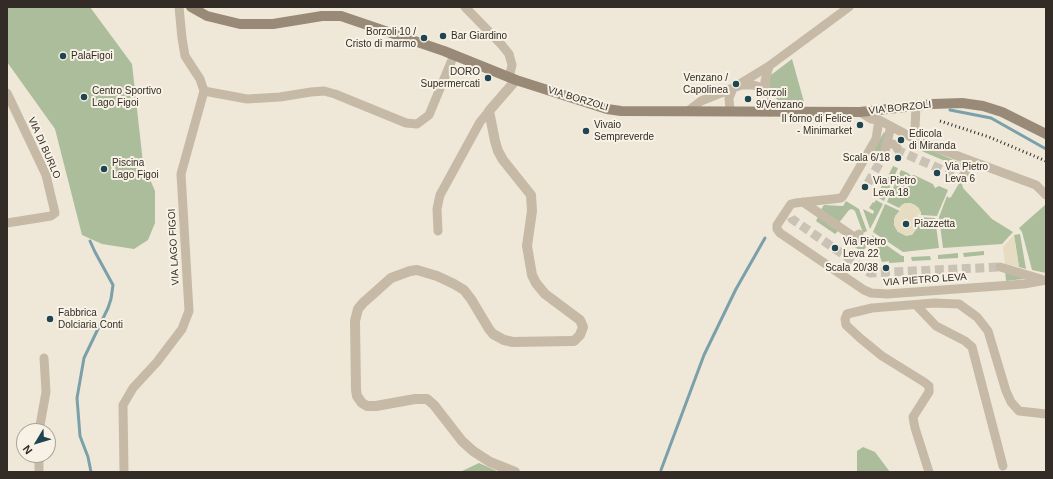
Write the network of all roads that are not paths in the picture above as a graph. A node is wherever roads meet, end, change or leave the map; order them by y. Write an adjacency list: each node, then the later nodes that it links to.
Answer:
1 (179, 7): 9 (street)
2 (191, 7): 5 (main road, VIA BORZOLI)
3 (465, 7): 7 (street)
4 (849, 7): 6 (street)
5 (454, 55): 7 (main road, VIA BORZOLI); 9 (street)
6 (769, 66): 8 (street); 11 (street)
7 (512, 79): 13 (street); 14 (main road, VIA BORZOLI)
8 (732, 88): 11 (street); 14 (street); 15 (street)
9 (204, 91): 40 (street, VIA LAGO FIGOI)
10 (7, 93): 30 (street, VIA DI BURLO)
11 (765, 93): 16 (street)
12 (916, 106): 17 (main road, VIA BORZOLI); 20 (main road, VIA BORZOLI); 21 (street)
13 (489, 111): 31 (street); 41 (street)
14 (688, 111): 15 (main road, VIA BORZOLI)
15 (730, 111): 16 (main road, VIA BORZOLI)
16 (769, 112): 17 (main road, VIA BORZOLI)
17 (860, 112): 18 (street)
18 (879, 120): 19 (street); 28 (street)
19 (891, 126): 21 (street); 22 (street)
20 (1046, 134)
21 (911, 138): 25 (street)
22 (886, 144): 23 (street); 24 (street)
23 (897, 148)
24 (884, 155)
25 (970, 161): 26 (street); 27 (street)
26 (961, 178)
27 (1046, 195)
28 (801, 202): 29 (street); 32 (street); 34 (street, VIA PIETRO LEVA)
29 (791, 217)
30 (7, 222)
31 (438, 231)
32 (859, 234)
33 (1000, 267): 34 (street)
34 (1044, 280)
35 (916, 305): 37 (street); 39 (street); 42 (street)
36 (44, 358): 38 (street)
37 (1046, 414)
38 (40, 423)
39 (1003, 466)
40 (124, 472)
41 (515, 472)
42 (929, 472)

